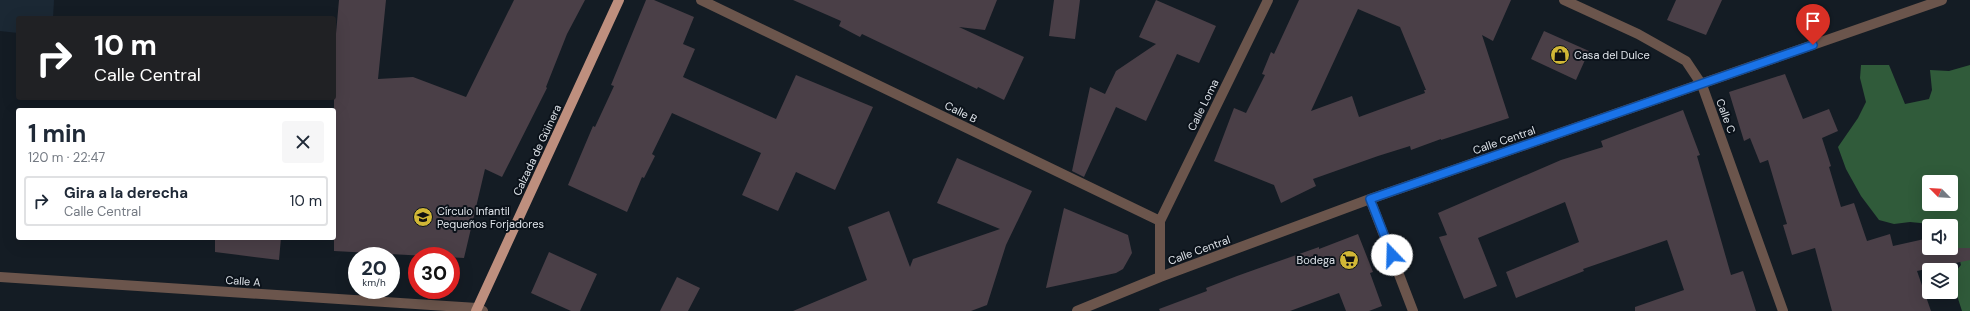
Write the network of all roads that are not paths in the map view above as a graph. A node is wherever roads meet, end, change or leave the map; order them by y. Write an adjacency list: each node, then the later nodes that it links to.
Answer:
1 (620, 0): 11 (main road, Calzada de Güinera)
2 (700, 0): 8 (street, Calle B)
3 (1268, 0): 8 (street, Calle Loma)
4 (1564, 0): 6 (street, Calle C)
5 (1942, 0): 6 (street, Calle Central)
6 (1702, 85): 7 (street, Calle Central); 14 (street, Calle C)
7 (1370, 199): 10 (street, Calle Central); 13 (street)
8 (1160, 221): 10 (street)
9 (0, 277): 11 (street, Calle A)
10 (1160, 277): 12 (street, Calle Central)
11 (479, 310)
12 (1077, 311)
13 (1413, 311)
14 (1783, 311)

